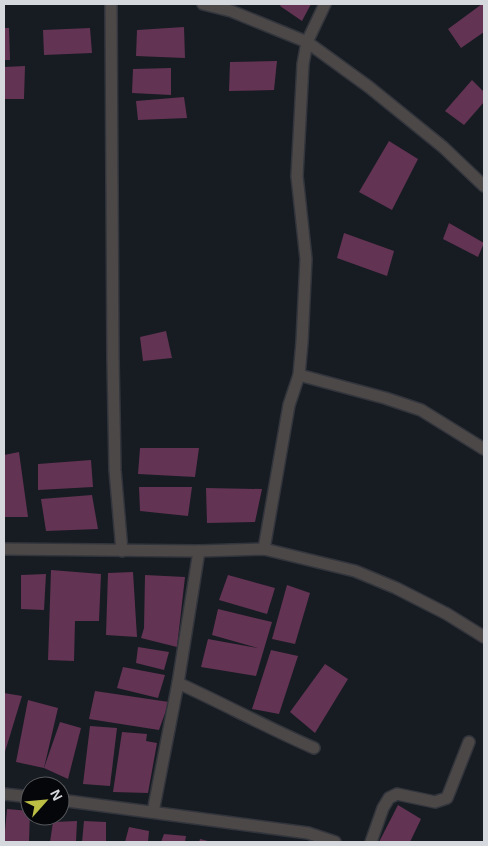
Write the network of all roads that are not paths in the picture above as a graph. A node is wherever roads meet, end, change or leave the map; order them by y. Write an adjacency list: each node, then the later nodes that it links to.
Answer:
1 (111, 4): 10 (street)
2 (203, 4): 4 (street)
3 (325, 4): 4 (street)
4 (307, 42): 5 (street); 6 (street)
5 (484, 186)
6 (299, 375): 7 (street); 9 (street)
7 (484, 449)
8 (4, 549): 10 (street)
9 (264, 549): 11 (street); 12 (street)
10 (122, 551): 11 (street)
11 (199, 551): 13 (street)
12 (484, 637)
13 (178, 683): 15 (street); 19 (street)
14 (469, 742): 21 (street)
15 (314, 748)
16 (4, 794): 17 (street)
17 (20, 796)
18 (70, 801): 19 (street)
19 (153, 812): 20 (street)
20 (335, 842)
21 (371, 842)

